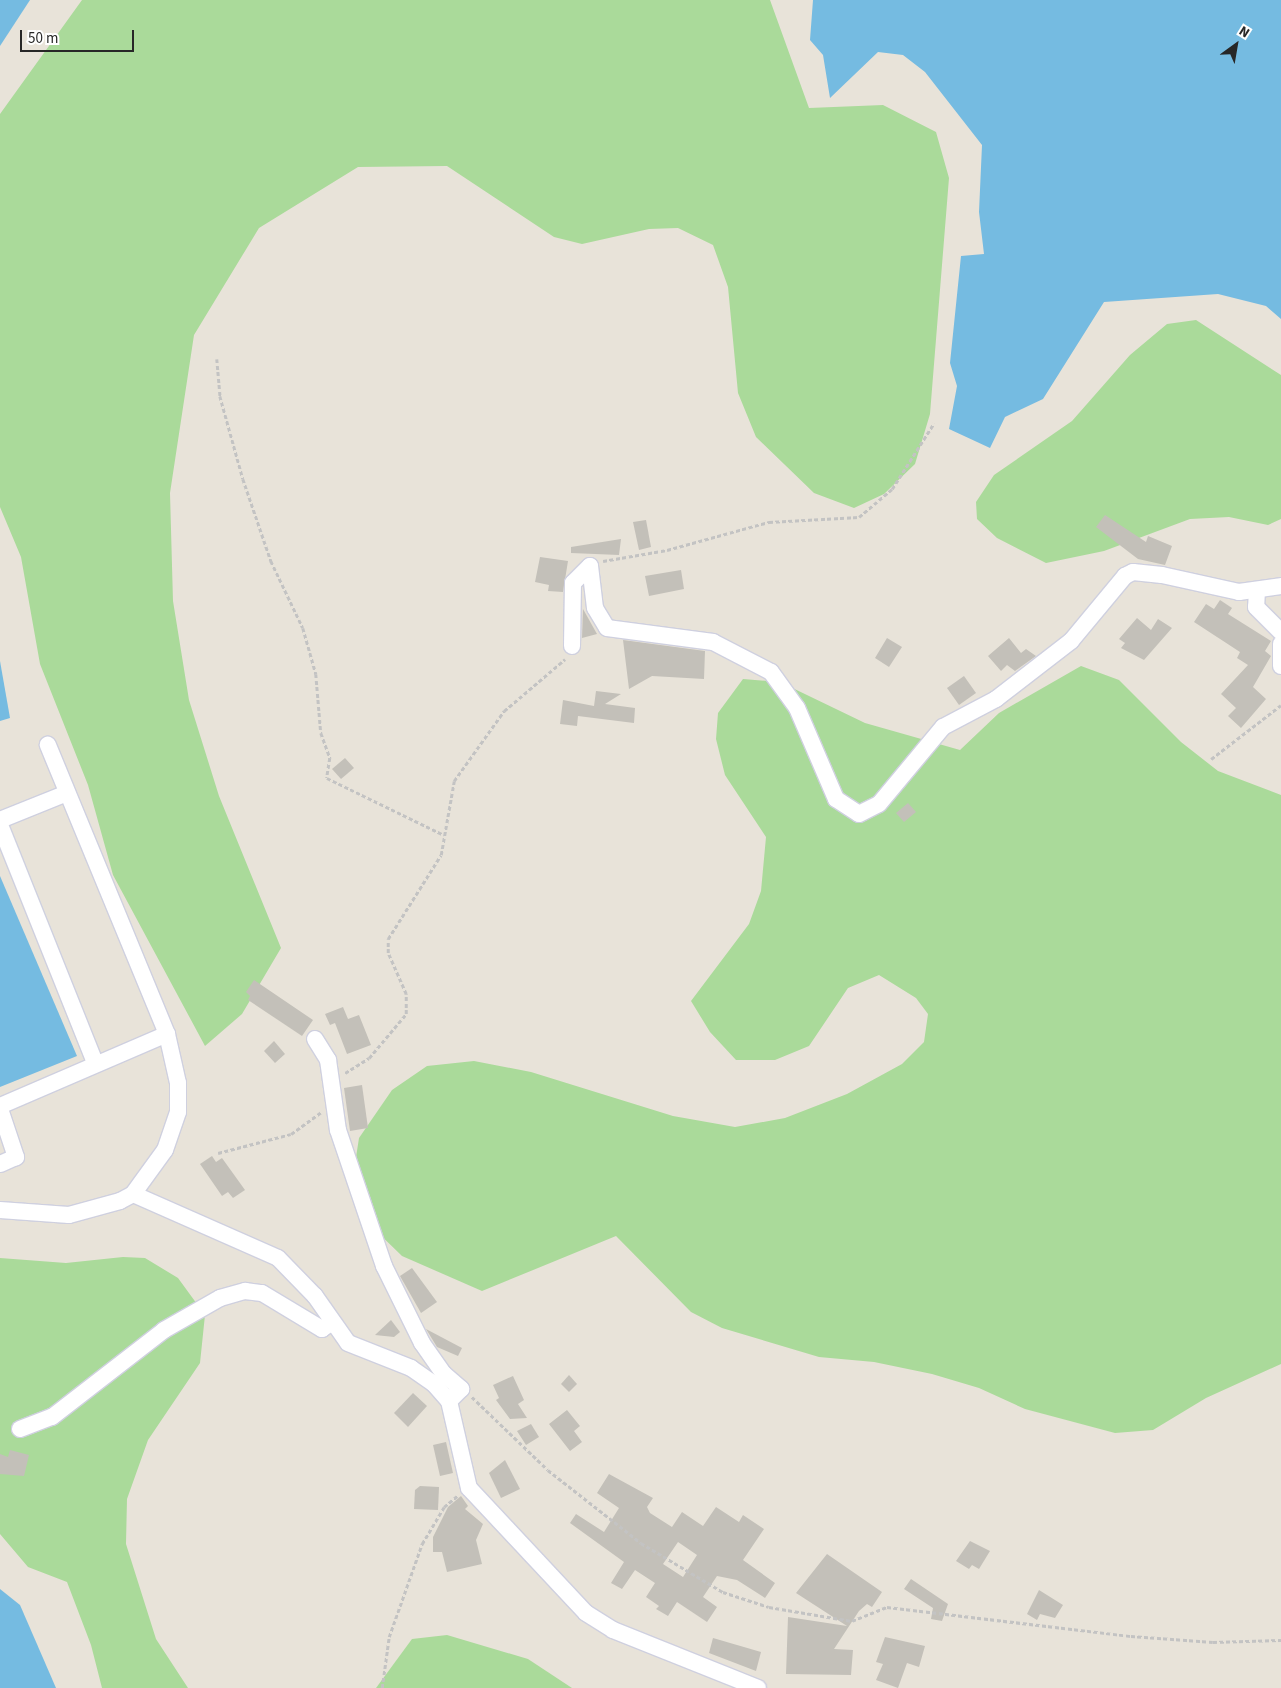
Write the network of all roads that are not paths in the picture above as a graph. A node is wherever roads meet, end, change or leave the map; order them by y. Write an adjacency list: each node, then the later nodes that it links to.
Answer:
1 (1281, 586): 2 (street)
2 (1257, 590): 3 (street); 5 (street)
3 (1281, 632)
4 (1281, 644): 6 (street)
5 (572, 646)
6 (1281, 666)
7 (48, 745): 8 (street)
8 (67, 793): 9 (street); 11 (street)
9 (0, 820)
10 (0, 825): 13 (street)
11 (167, 1034): 13 (street); 16 (street)
12 (315, 1039): 19 (street)
13 (95, 1063): 14 (street)
14 (0, 1108): 15 (street)
15 (0, 1164)
16 (133, 1194): 17 (street); 18 (street)
17 (0, 1210)
18 (332, 1322): 19 (street); 20 (street)
19 (449, 1402): 21 (street)
20 (20, 1429)
21 (758, 1688)

